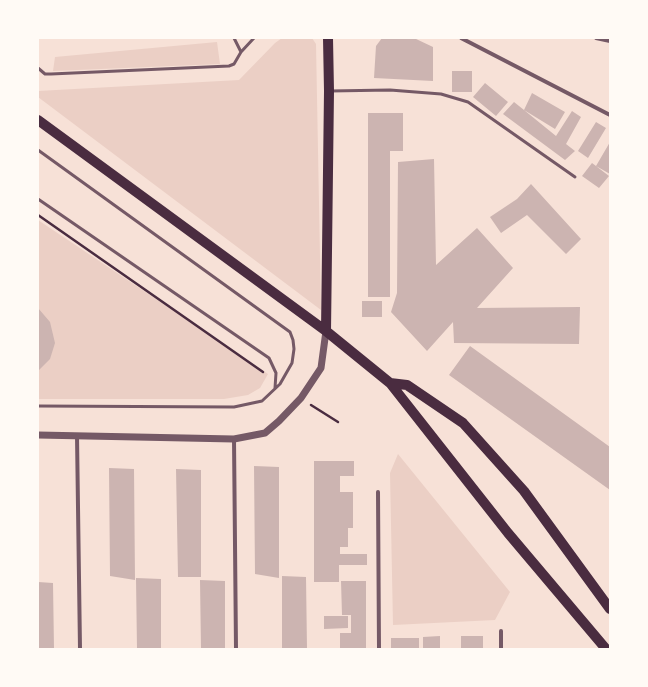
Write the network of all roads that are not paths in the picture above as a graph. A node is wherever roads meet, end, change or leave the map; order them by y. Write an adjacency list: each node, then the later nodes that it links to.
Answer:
1 (234, 38): 8 (lane)
2 (254, 38): 8 (lane)
3 (328, 38): 10 (main road)
4 (461, 38): 6 (street)
5 (596, 38): 7 (street)
6 (467, 40): 11 (street)
7 (610, 41)
8 (240, 52): 9 (lane)
9 (38, 68)
10 (329, 92): 14 (lane); 16 (main road)
11 (610, 115)
12 (38, 120): 16 (main road)
13 (38, 150): 18 (lane)
14 (575, 177)
15 (38, 199): 18 (lane)
16 (326, 331): 17 (main road); 22 (street)
17 (390, 383): 24 (main road); 30 (main road)
18 (274, 390): 19 (lane)
19 (38, 406)
20 (38, 435): 21 (street)
21 (77, 436): 22 (street); 26 (street)
22 (234, 439): 27 (street)
23 (378, 492): 28 (street)
24 (610, 609)
25 (501, 630): 29 (street)
26 (80, 649)
27 (236, 649)
28 (379, 649)
29 (501, 649)
30 (606, 649)

